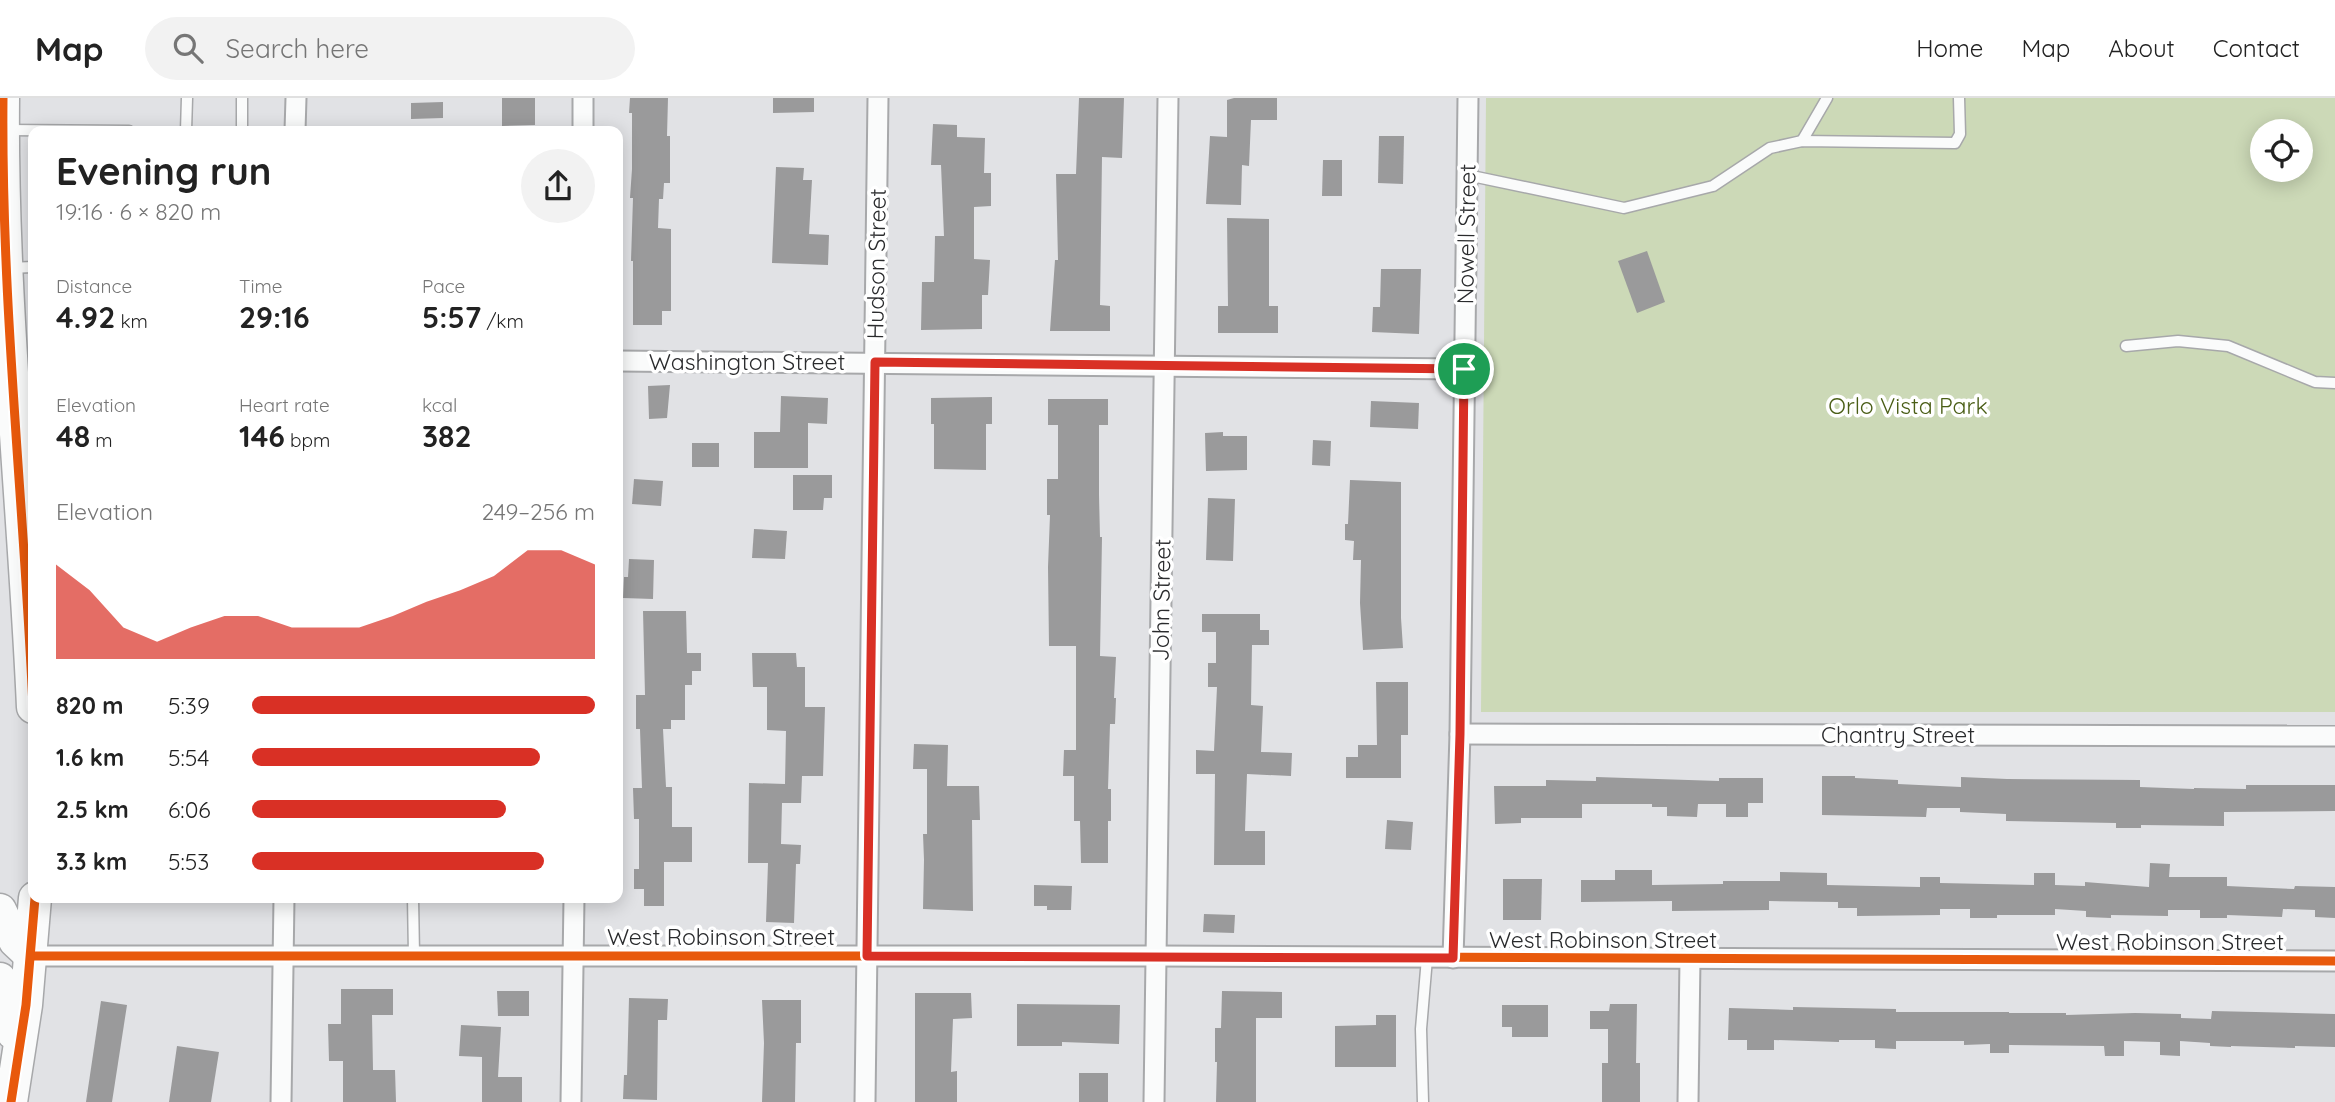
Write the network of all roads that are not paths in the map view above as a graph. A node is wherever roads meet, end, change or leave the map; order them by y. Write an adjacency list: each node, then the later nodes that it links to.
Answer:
1 (3, 98): 15 (main road)
2 (187, 98): 11 (lane)
3 (242, 98): 12 (lane)
4 (296, 98): 13 (street)
5 (583, 98): 14 (street)
6 (878, 98): 23 (street, Hudson Street)
7 (1168, 98): 24 (street, John Street)
8 (1468, 98): 18 (street, Nowell Street)
9 (1827, 98): 17 (lane)
10 (1959, 98): 17 (lane)
11 (186, 126)
12 (242, 126)
13 (295, 126)
14 (583, 126)
15 (3, 130): 16 (lane); 19 (main road)
16 (28, 130)
17 (1802, 141): 18 (lane)
18 (1467, 175): 25 (street, Nowell Street)
19 (19, 267): 21 (main road)
20 (2126, 346): 26 (lane)
21 (14, 354): 27 (main road)
22 (623, 361): 23 (street, Washington Street)
23 (875, 362): 24 (street, Washington Street); 39 (street, Hudson Street)
24 (1164, 367): 25 (street, Washington Street); 40 (street, John Street)
25 (1464, 369): 28 (street, Nowell Street)
26 (2335, 383)
27 (28, 540)
28 (1460, 734): 29 (street, Chantry Street); 42 (street, Nowell Street)
29 (2335, 736)
30 (35, 903): 38 (main road)
31 (284, 903): 35 (street)
32 (413, 903): 36 (lane)
33 (574, 903): 37 (street)
34 (0, 910): 38 (main road)
35 (285, 955): 36 (street, West Robinson Street); 38 (street, West Robinson Street); 48 (street)
36 (414, 955): 37 (street, West Robinson Street)
37 (573, 955): 39 (street, West Robinson Street); 49 (street)
38 (31, 956): 46 (main road)
39 (867, 956): 40 (street, West Robinson Street); 50 (street, Hudson Street)
40 (1156, 956): 41 (street, West Robinson Street); 51 (street, John Street)
41 (1427, 958): 42 (street, West Robinson Street); 52 (lane)
42 (1453, 958): 43 (street, West Robinson Street)
43 (1690, 958): 44 (street, West Robinson Street); 53 (street)
44 (2335, 961)
45 (0, 979): 46 (main road)
46 (18, 1062): 47 (main road)
47 (11, 1102)
48 (281, 1102)
49 (571, 1102)
50 (865, 1102)
51 (1154, 1102)
52 (1423, 1102)
53 (1688, 1102)

